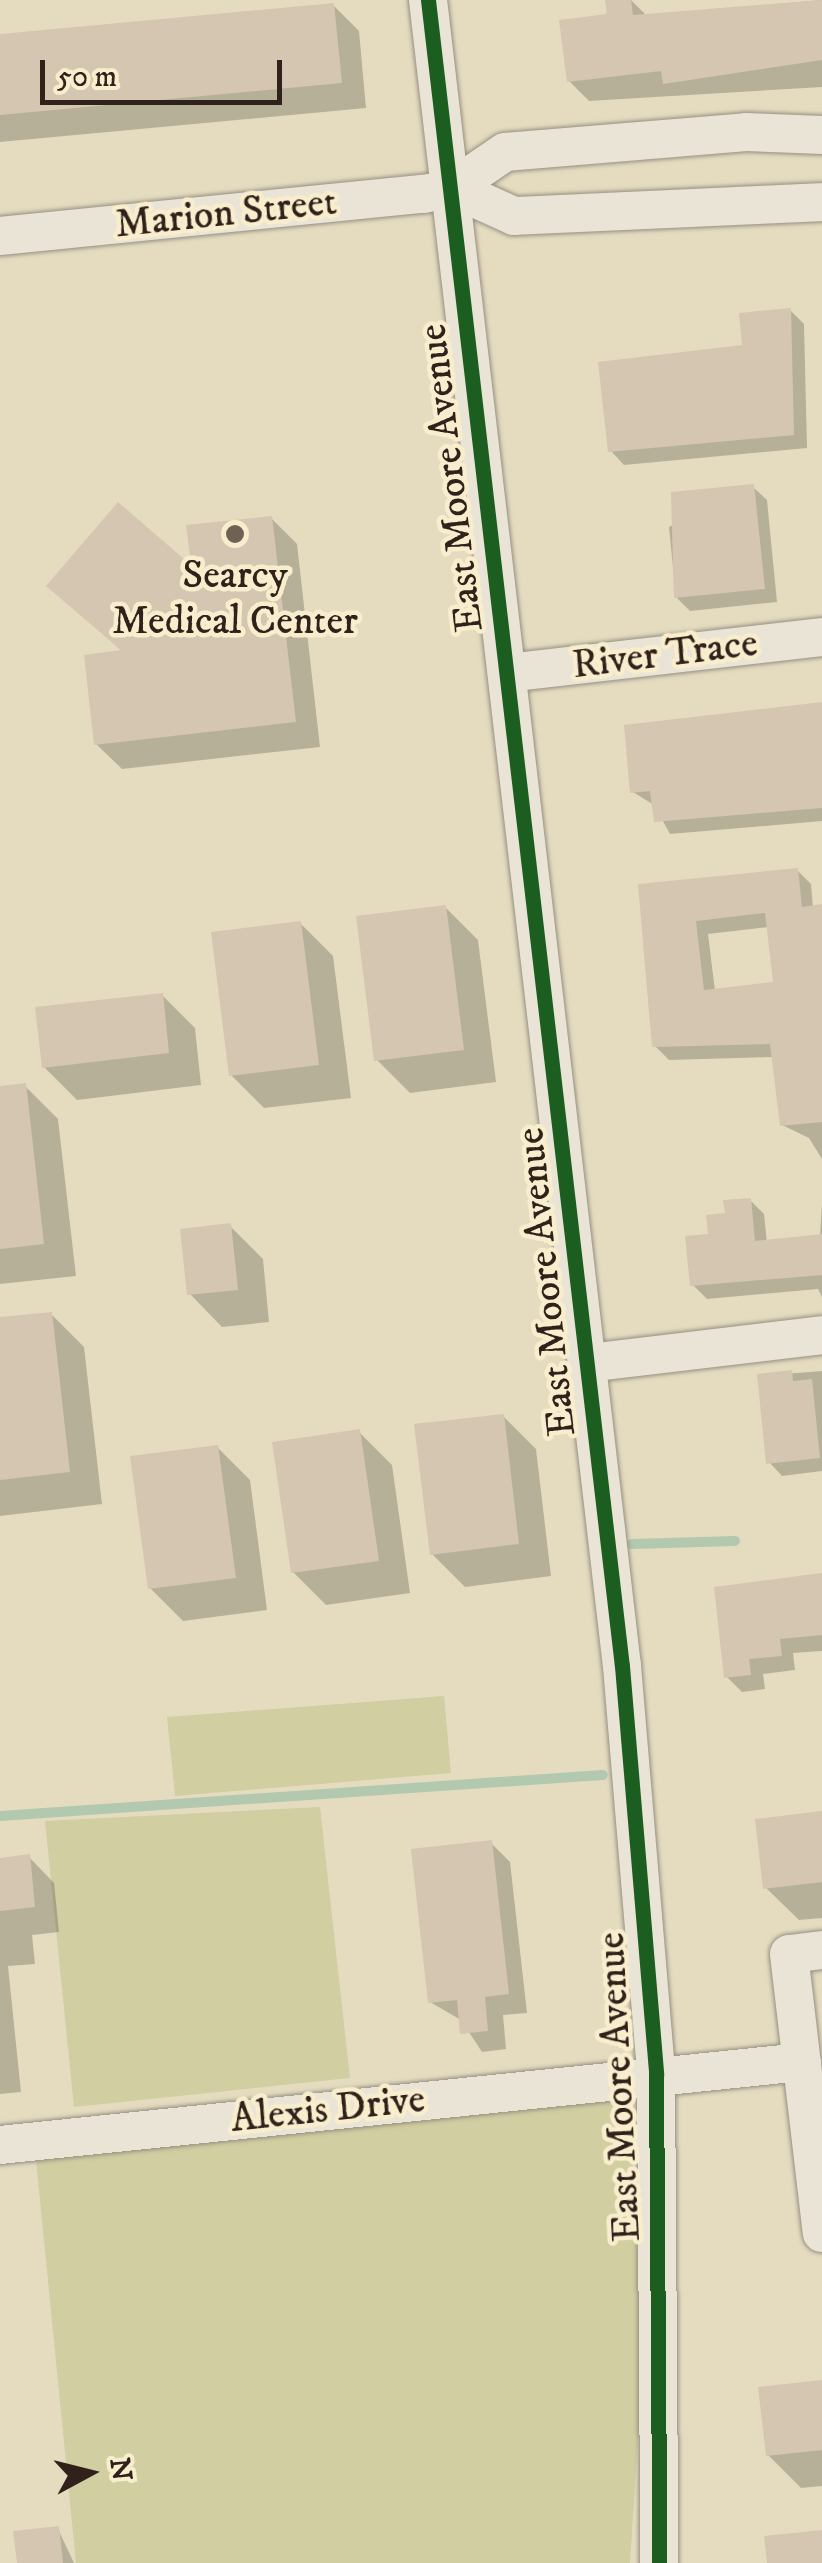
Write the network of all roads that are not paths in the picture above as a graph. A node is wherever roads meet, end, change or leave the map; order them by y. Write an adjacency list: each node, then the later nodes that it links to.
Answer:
1 (428, 0): 3 (street, East Moore Avenue)
2 (822, 134): 3 (street)
3 (452, 188): 4 (street); 5 (street, Marion Street); 7 (street, East Moore Avenue)
4 (822, 202)
5 (0, 236)
6 (822, 637): 7 (street, River Trace)
7 (508, 673): 9 (street, East Moore Avenue)
8 (822, 1335): 9 (street)
9 (588, 1363): 12 (street, East Moore Avenue)
10 (822, 1950): 11 (street)
11 (802, 2062): 12 (street, Alexis Drive); 14 (street)
12 (656, 2074): 13 (street, Alexis Drive); 15 (street, East Moore Avenue)
13 (0, 2145)
14 (822, 2233)
15 (659, 2563)

